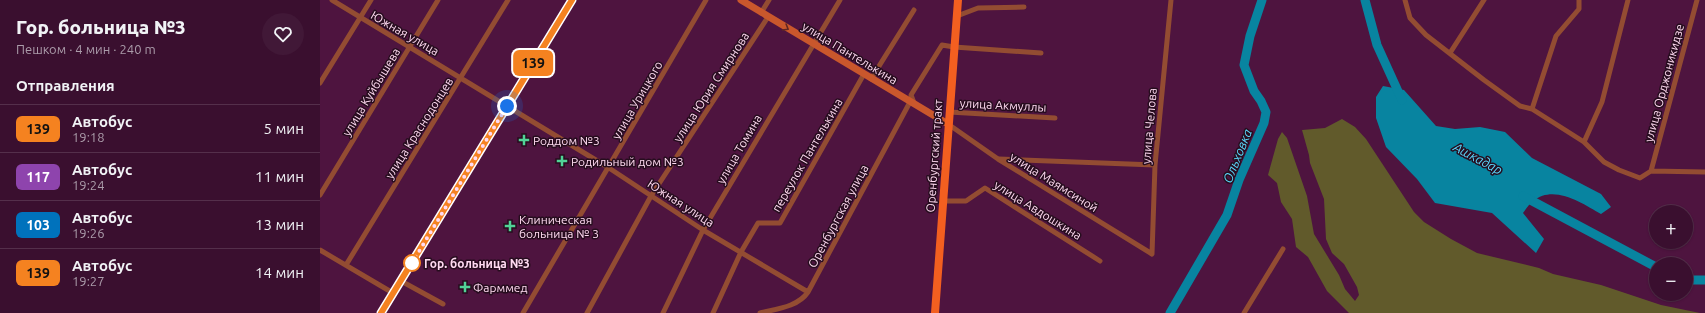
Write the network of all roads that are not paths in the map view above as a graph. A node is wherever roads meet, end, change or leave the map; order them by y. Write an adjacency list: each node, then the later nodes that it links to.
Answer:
1 (332, 0): 22 (street, Южная улица)
2 (371, 0): 22 (street, Южная улица)
3 (438, 0): 24 (street, улица Куйбышева)
4 (508, 0): 29 (street, улица Краснодонцев)
5 (572, 0): 33 (street)
6 (706, 0): 41 (street, улица Урицкого)
7 (741, 0): 19 (main road, улица Пантелькина)
8 (769, 0): 19 (street)
9 (840, 0): 23 (street, улица Томина)
10 (958, 0): 20 (main road, Оренбургский тракт)
11 (1171, 0): 40 (street, улица Челова)
12 (1484, 0): 27 (street)
13 (1579, 0): 34 (street)
14 (1628, 0): 38 (street)
15 (1696, 0): 42 (street, улица Орджоникидзе)
16 (1407, 1): 27 (street)
17 (1024, 7): 20 (street)
18 (914, 10): 30 (street)
19 (761, 13): 21 (main road, улица Пантелькина)
20 (957, 16): 25 (main road, Оренбургский тракт)
21 (768, 17): 23 (main road, улица Пантелькина, one-way to 23); 45 (street, улица Юрия Смирнова)
22 (360, 18): 24 (street, Южная улица); 31 (street, Южная улица)
23 (812, 44): 28 (main road, улица Пантелькина); 47 (street, улица Томина)
24 (410, 47): 29 (street, Южная улица); 44 (street, улица Куйбышева)
25 (954, 47): 26 (street); 32 (street, Оренбургская улица); 35 (main road, Оренбургский тракт)
26 (1041, 53)
27 (1450, 53): 34 (street)
28 (864, 74): 30 (main road, улица Пантелькина); 50 (street, переулок Пантелькина)
29 (461, 78): 33 (street, Южная улица); 53 (street, улица Краснодонцев)
30 (871, 78): 32 (main road, улица Пантелькина)
31 (320, 83)
32 (912, 103): 37 (main road, улица Пантелькина); 55 (street, Оренбургская улица)
33 (507, 106): 41 (street, Южная улица); 54 (street)
34 (1532, 109): 38 (street)
35 (949, 112): 36 (street, улица Акмуллы); 37 (main road, Оренбургский тракт)
36 (1055, 118)
37 (948, 124): 39 (street, улица Маямсиной); 46 (main road, Оренбургский тракт)
38 (1584, 142): 42 (street)
39 (998, 159): 40 (street); 51 (street, улица Маямсиной)
40 (1155, 165): 51 (street, улица Челова)
41 (609, 168): 45 (street, Южная улица); 59 (street, улица Урицкого)
42 (1651, 171): 43 (street)
43 (1705, 172)
44 (320, 195)
45 (651, 196): 47 (street, Южная улица); 60 (street, улица Юрия Смирнова)
46 (943, 201): 52 (street, улица Авдошкина); 64 (main road, Оренбургский тракт)
47 (703, 230): 50 (street, Южная улица); 61 (street, улица Томина)
48 (320, 250): 53 (street)
49 (1283, 250): 65 (street)
50 (741, 252): 55 (street, Южная улица); 62 (street, переулок Пантелькина)
51 (1152, 254)
52 (1100, 261)
53 (346, 265): 56 (street)
54 (401, 281): 56 (street); 57 (street)
55 (808, 292): 63 (street, Оренбургская улица)
56 (393, 293): 58 (street)
57 (443, 304)
58 (381, 313)
59 (523, 313)
60 (587, 313)
61 (663, 313)
62 (713, 313)
63 (760, 313)
64 (935, 313)
65 (1244, 313)

